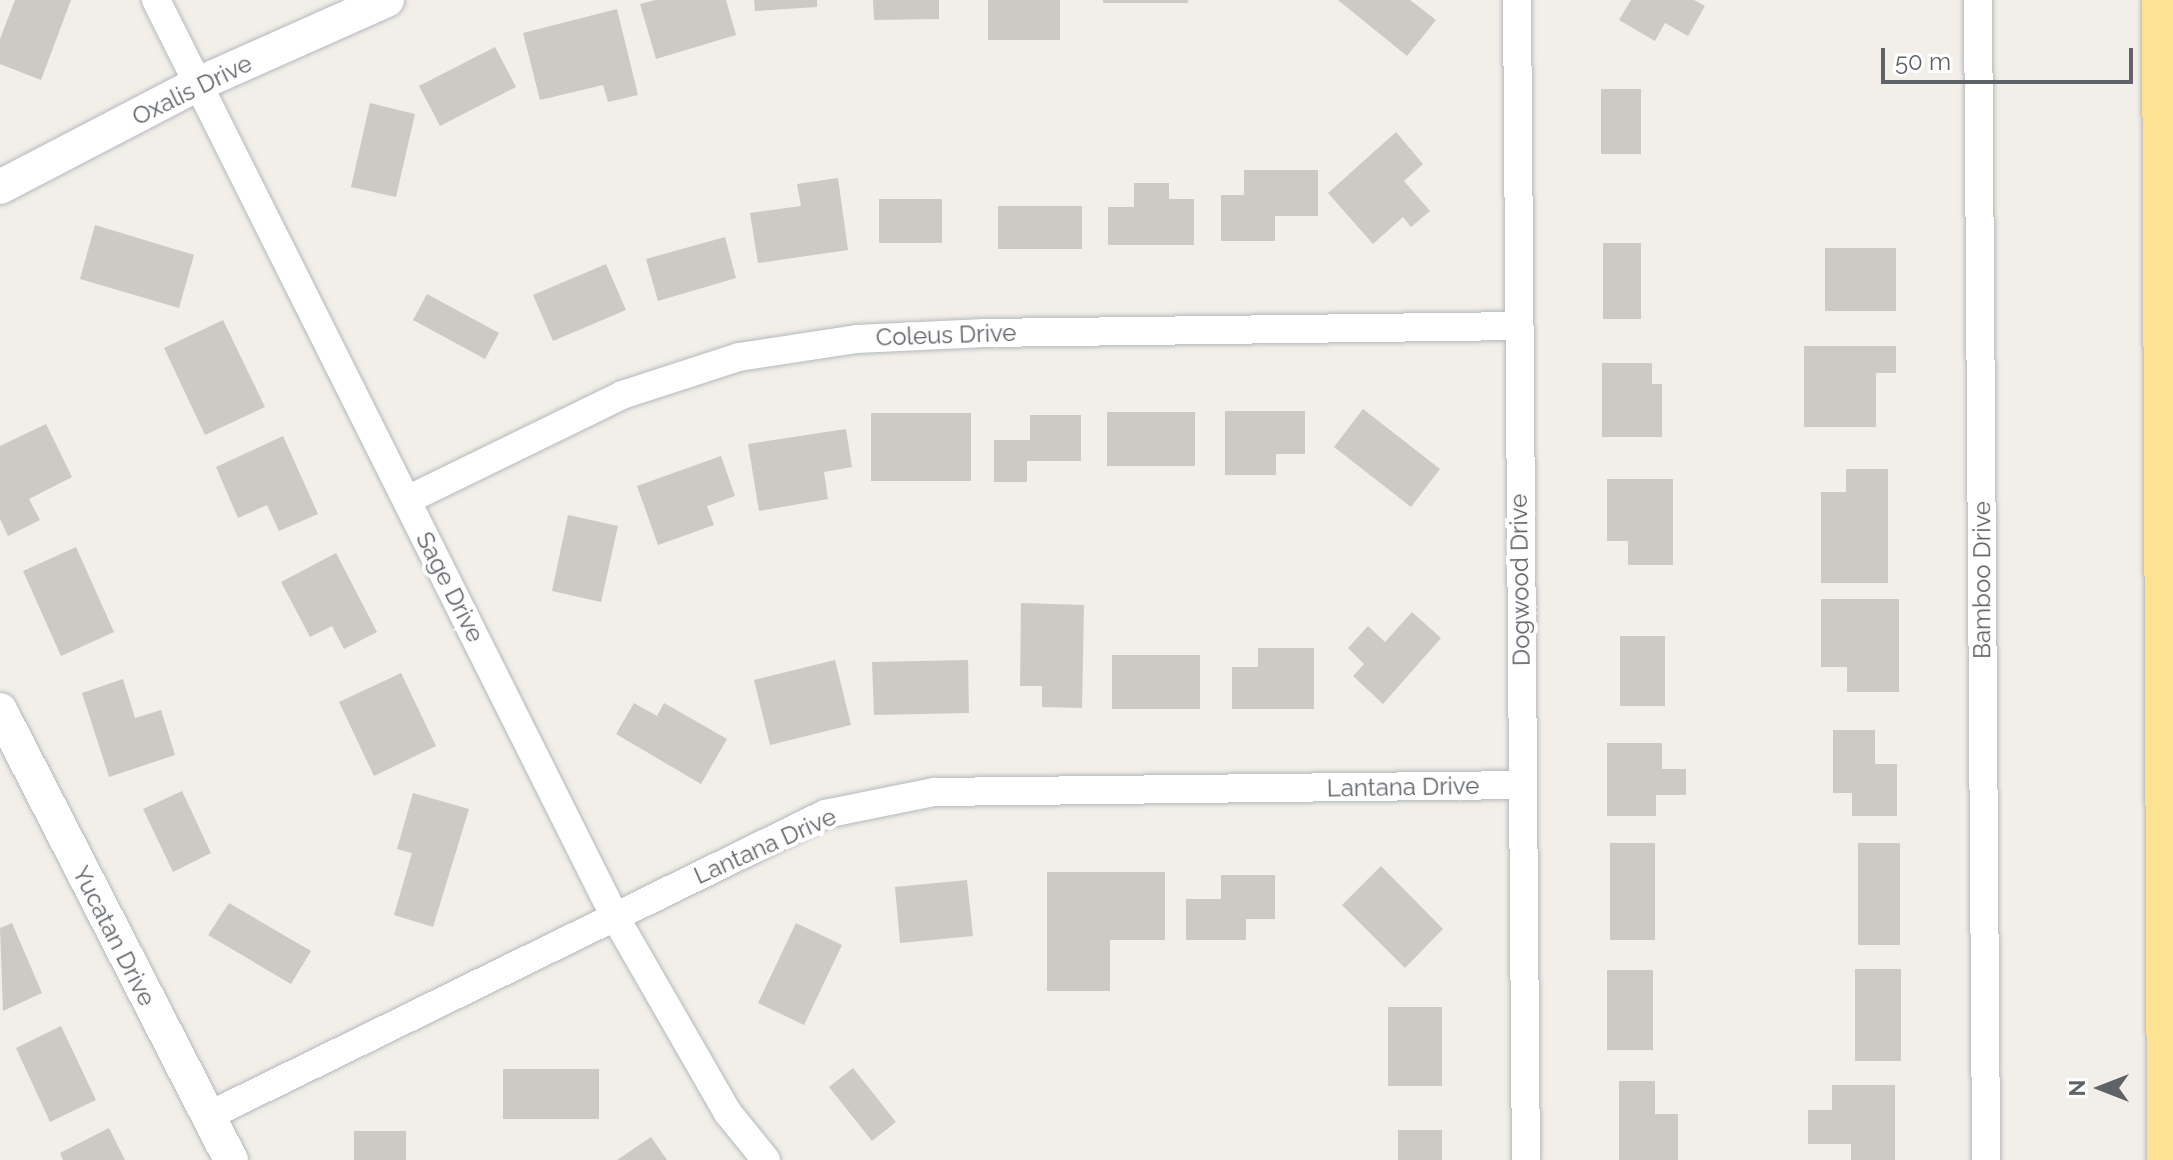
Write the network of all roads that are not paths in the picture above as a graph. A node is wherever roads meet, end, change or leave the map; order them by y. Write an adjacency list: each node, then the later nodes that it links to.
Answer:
1 (156, 0): 6 (street, Sage Drive)
2 (387, 0): 6 (street, Oxalis Drive)
3 (1517, 0): 8 (street, Dogwood Drive)
4 (1978, 0): 17 (street, Bamboo Drive)
5 (2164, 0): 18 (highway)
6 (198, 84): 7 (street, Oxalis Drive); 9 (street, Sage Drive)
7 (0, 187)
8 (1517, 326): 9 (street, Coleus Drive); 11 (street, Dogwood Drive)
9 (407, 500): 12 (street, Sage Drive)
10 (0, 710): 13 (street, Yucatan Drive)
11 (1522, 785): 12 (street, Lantana Drive); 16 (street, Dogwood Drive)
12 (614, 915): 13 (street, Lantana Drive); 15 (street, Sage Drive)
13 (206, 1117): 14 (street, Yucatan Drive)
14 (231, 1160)
15 (766, 1160)
16 (1526, 1160)
17 (1986, 1160)
18 (2169, 1160)

